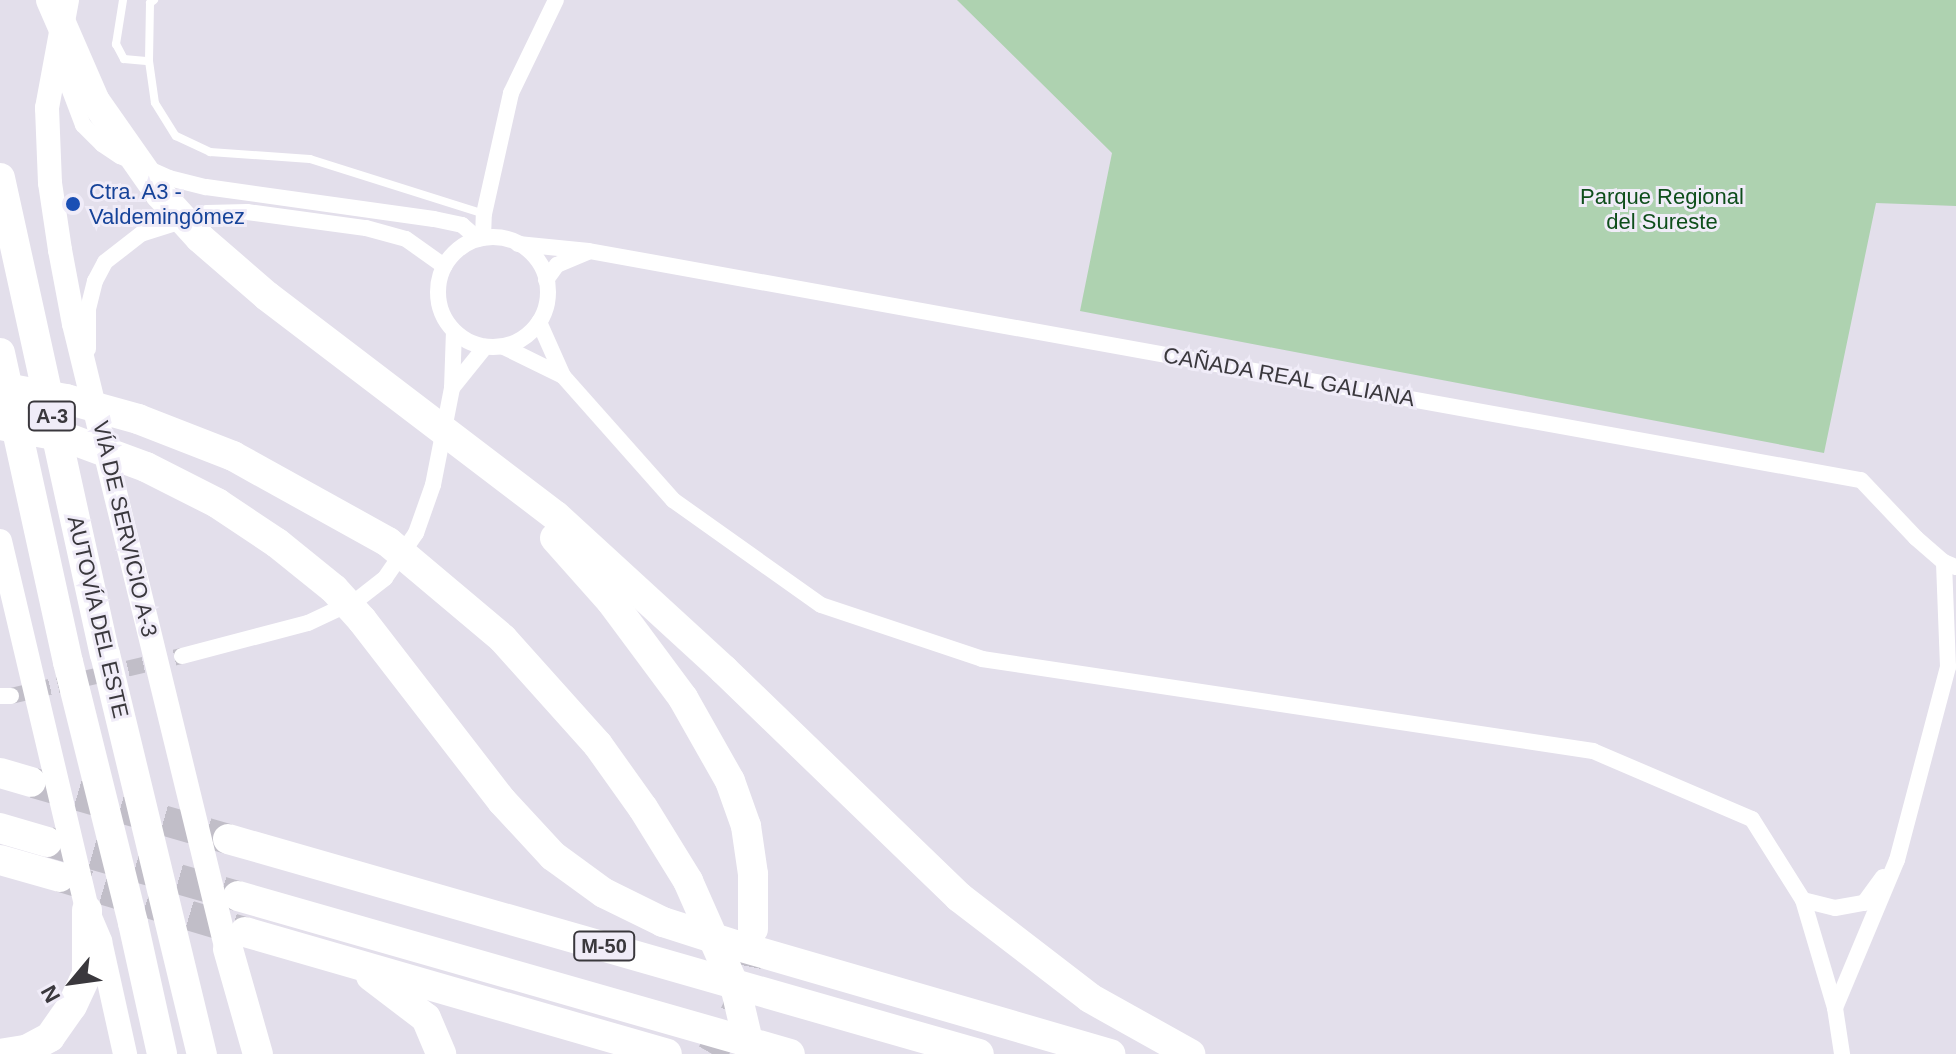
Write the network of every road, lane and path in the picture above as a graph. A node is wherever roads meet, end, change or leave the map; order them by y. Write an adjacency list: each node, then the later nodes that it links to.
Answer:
1 (123, 0): 5 (lane)
2 (154, 0): 5 (lane)
3 (556, 0): 7 (street)
4 (62, 3): 8 (street); 18 (main road, VÍA DE SERVICIO A-3); 23 (highway)
5 (149, 61): 7 (lane)
6 (0, 178): 47 (highway, AUTOVÍA DEL ESTE / A-3)
7 (484, 214): 8 (street)
8 (481, 239): 9 (street); 11 (street)
9 (518, 244): 10 (street, CAÑADA REAL GALIANA); 12 (street)
10 (589, 251): 12 (street); 25 (street, CAÑADA REAL GALIANA)
11 (444, 266): 14 (street); 18 (street)
12 (546, 280): 13 (street)
13 (539, 322): 16 (street); 19 (street)
14 (454, 332): 15 (street); 21 (street)
15 (485, 347): 16 (street); 21 (street)
16 (504, 347): 19 (street)
17 (0, 353): 46 (highway, AUTOVÍA DEL ESTE / A-3)
18 (88, 373): 41 (main road, VÍA DE SERVICIO A-3)
19 (563, 376): 38 (street)
20 (0, 387): 52 (highway)
21 (452, 388): 27 (street)
22 (0, 425): 55 (highway)
23 (475, 452): 40 (highway); 56 (highway)
24 (0, 541): 28 (main road)
25 (1950, 565): 35 (street)
26 (0, 596): 28 (main road)
27 (182, 656)
28 (29, 671): 29 (main road)
29 (41, 772): 30 (highway); 39 (main road)
30 (0, 773)
31 (0, 828): 33 (highway)
32 (228, 839): 54 (highway, M-50)
33 (47, 842)
34 (0, 860): 36 (highway)
35 (1897, 860): 38 (street); 43 (street)
36 (0, 883)
37 (238, 896): 53 (highway, M-50)
38 (1803, 900): 43 (street)
39 (87, 910): 44 (highway); 45 (main road)
40 (753, 929)
41 (237, 940): 42 (highway); 48 (main road, VÍA DE SERVICIO A-3); 49 (highway)
42 (279, 942): 50 (highway); 51 (highway)
43 (1835, 1008): 57 (street)
44 (0, 1054)
45 (125, 1054)
46 (162, 1054)
47 (202, 1054)
48 (247, 1054)
49 (258, 1054)
50 (441, 1054)
51 (667, 1054)
52 (751, 1054)
53 (790, 1054)
54 (979, 1054)
55 (1111, 1054)
56 (1190, 1054)
57 (1842, 1054)

